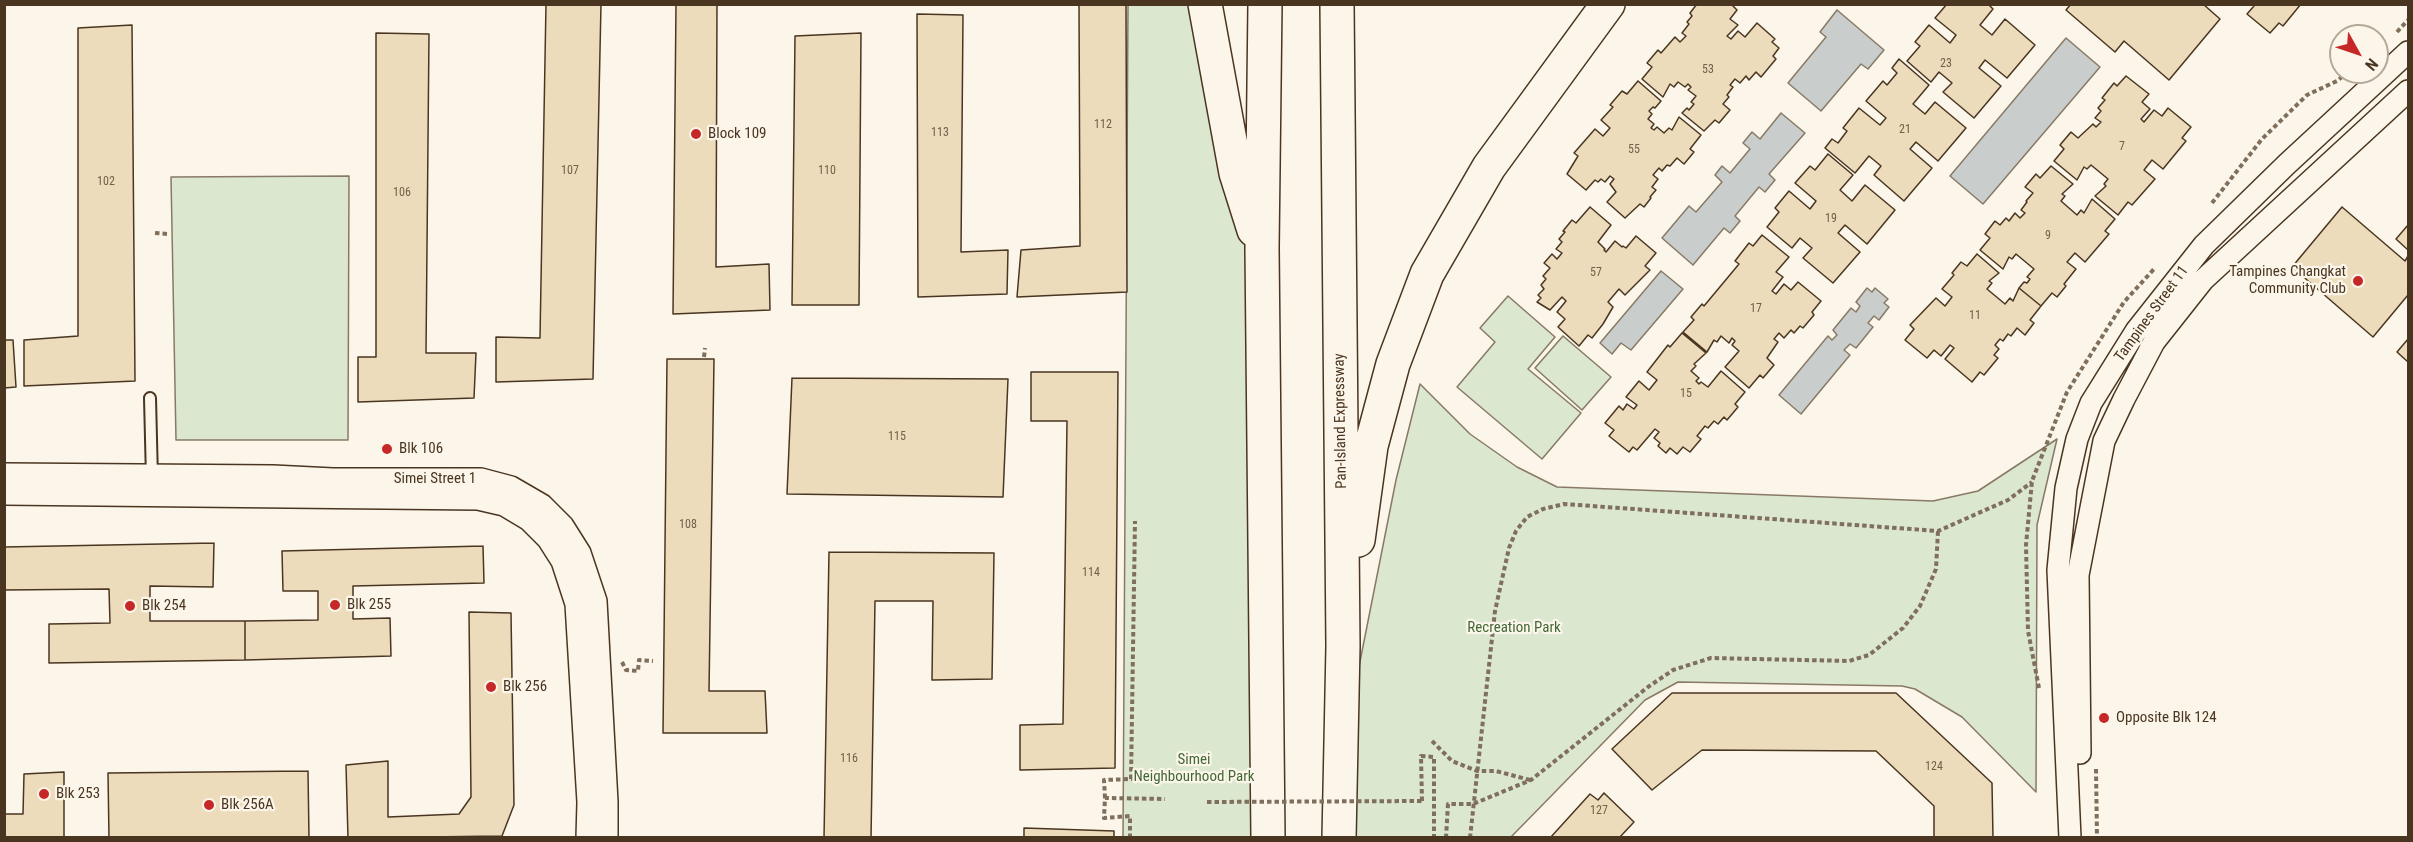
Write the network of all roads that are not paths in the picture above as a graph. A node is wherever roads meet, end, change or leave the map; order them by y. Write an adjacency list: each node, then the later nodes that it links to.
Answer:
1 (1205, 4): 7 (highway)
2 (1265, 4): 7 (highway)
3 (1337, 4): 13 (highway, Pan-Island Expressway)
4 (1608, 4): 13 (highway)
5 (2409, 52): 8 (street, Tampines Street 11)
6 (2409, 91): 8 (street, Tampines Street 11)
7 (1262, 248): 16 (highway)
8 (2145, 336): 18 (street, Tampines Street 11); 19 (street, Tampines Street 11)
9 (150, 398): 11 (lane)
10 (4, 474): 11 (street, Simei Street 1)
11 (152, 485): 12 (street, Simei Street 1); 14 (street, Simei Street 1); 15 (street, Simei Street 1)
12 (4, 494)
13 (1343, 646): 17 (highway, Pan-Island Expressway)
14 (587, 837)
15 (607, 837)
16 (1268, 837)
17 (1339, 837)
18 (2070, 837)
19 (2082, 837)

